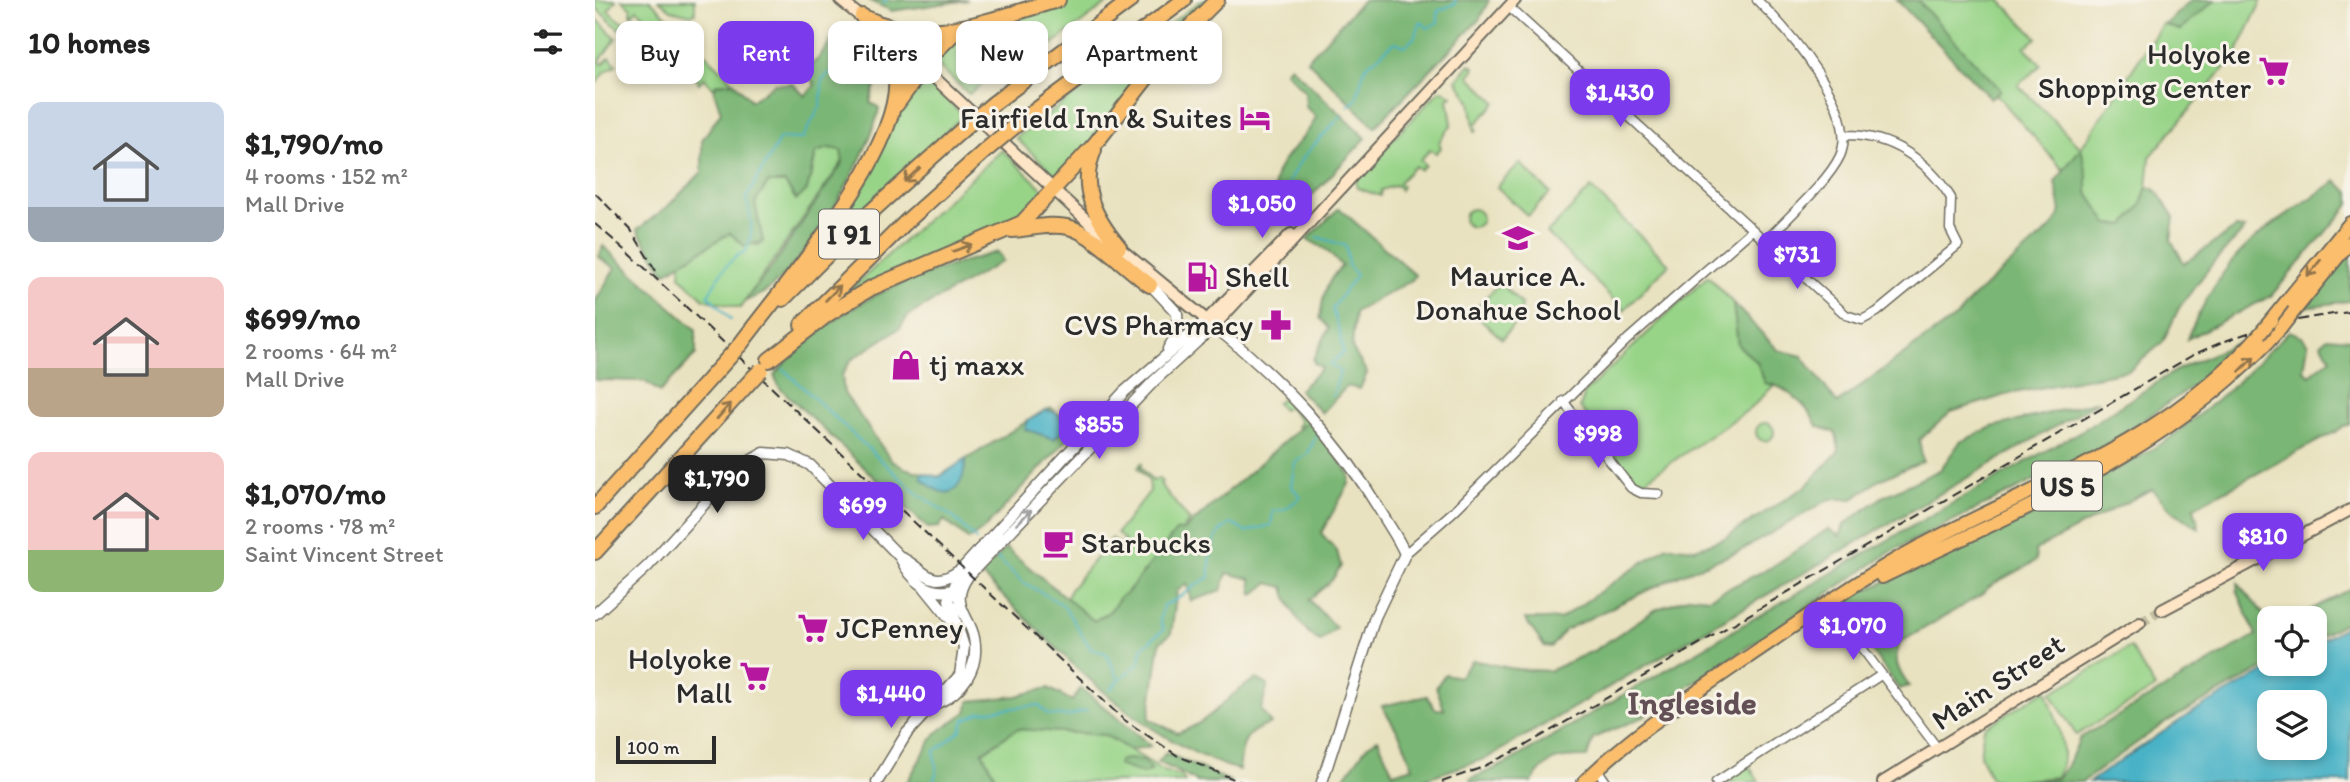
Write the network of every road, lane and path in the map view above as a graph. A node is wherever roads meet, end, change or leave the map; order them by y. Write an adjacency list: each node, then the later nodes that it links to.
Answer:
1 (840, 0): 8 (main road)
2 (1058, 0): 10 (highway)
3 (1131, 0): 30 (highway, I 91, one-way to 30, bridge)
4 (1184, 0): 32 (highway, I 91, one-way to 4, bridge)
5 (1217, 0): 18 (highway)
6 (1757, 0): 17 (street)
7 (1512, 3): 22 (street); 29 (main road)
8 (862, 16): 9 (main road); 11 (highway); 16 (highway)
9 (868, 21)
10 (986, 21)
11 (956, 29)
12 (956, 31): 13 (highway)
13 (942, 46)
14 (911, 84): 16 (highway)
15 (941, 84): 19 (main road)
16 (892, 112): 30 (highway)
17 (1844, 135): 23 (street); 23 (street)
18 (1098, 141): 19 (highway); 25 (highway)
19 (1055, 190): 21 (highway); 25 (main road)
20 (2350, 223): 28 (main road, US 5, one-way to 28)
21 (1011, 230): 27 (highway); 32 (highway, one-way to 21)
22 (1752, 230): 23 (street); 33 (street)
23 (1765, 242)
24 (2350, 242): 28 (main road, US 5, bridge)
25 (1119, 247): 26 (main road)
26 (1137, 263): 27 (street); 29 (main road)
27 (1150, 285): 31 (street)
28 (2277, 320): 44 (main road, US 5, bridge); 44 (main road, US 5, one-way to 28)
29 (1210, 323): 31 (street); 38 (street); 41 (street, one-way to 29)
30 (736, 349): 35 (highway, I 91)
31 (1156, 363): 39 (street)
32 (761, 369): 37 (highway, I 91, one-way to 32)
33 (1563, 401): 34 (street); 38 (street)
34 (1659, 494)
35 (595, 507)
36 (2350, 510): 45 (main road)
37 (595, 552)
38 (1405, 554): 54 (street)
39 (961, 570): 40 (street); 42 (street)
40 (924, 580): 42 (street); 46 (street); 48 (street)
41 (963, 587): 42 (street); 43 (street)
42 (952, 590): 43 (street); 48 (street)
43 (960, 600): 50 (street)
44 (1828, 603): 49 (street); 52 (main road, US 5)
45 (2162, 610)
46 (595, 614)
47 (2140, 623): 51 (main road, Main Street)
48 (955, 625): 50 (street)
49 (1881, 675): 51 (street); 57 (street)
50 (935, 704): 53 (street)
51 (1938, 749): 58 (main road, Main Street)
52 (1597, 769): 55 (main road, US 5); 56 (street)
53 (877, 782)
54 (1322, 782)
55 (1584, 782)
56 (1606, 782)
57 (1716, 782)
58 (1883, 782)

